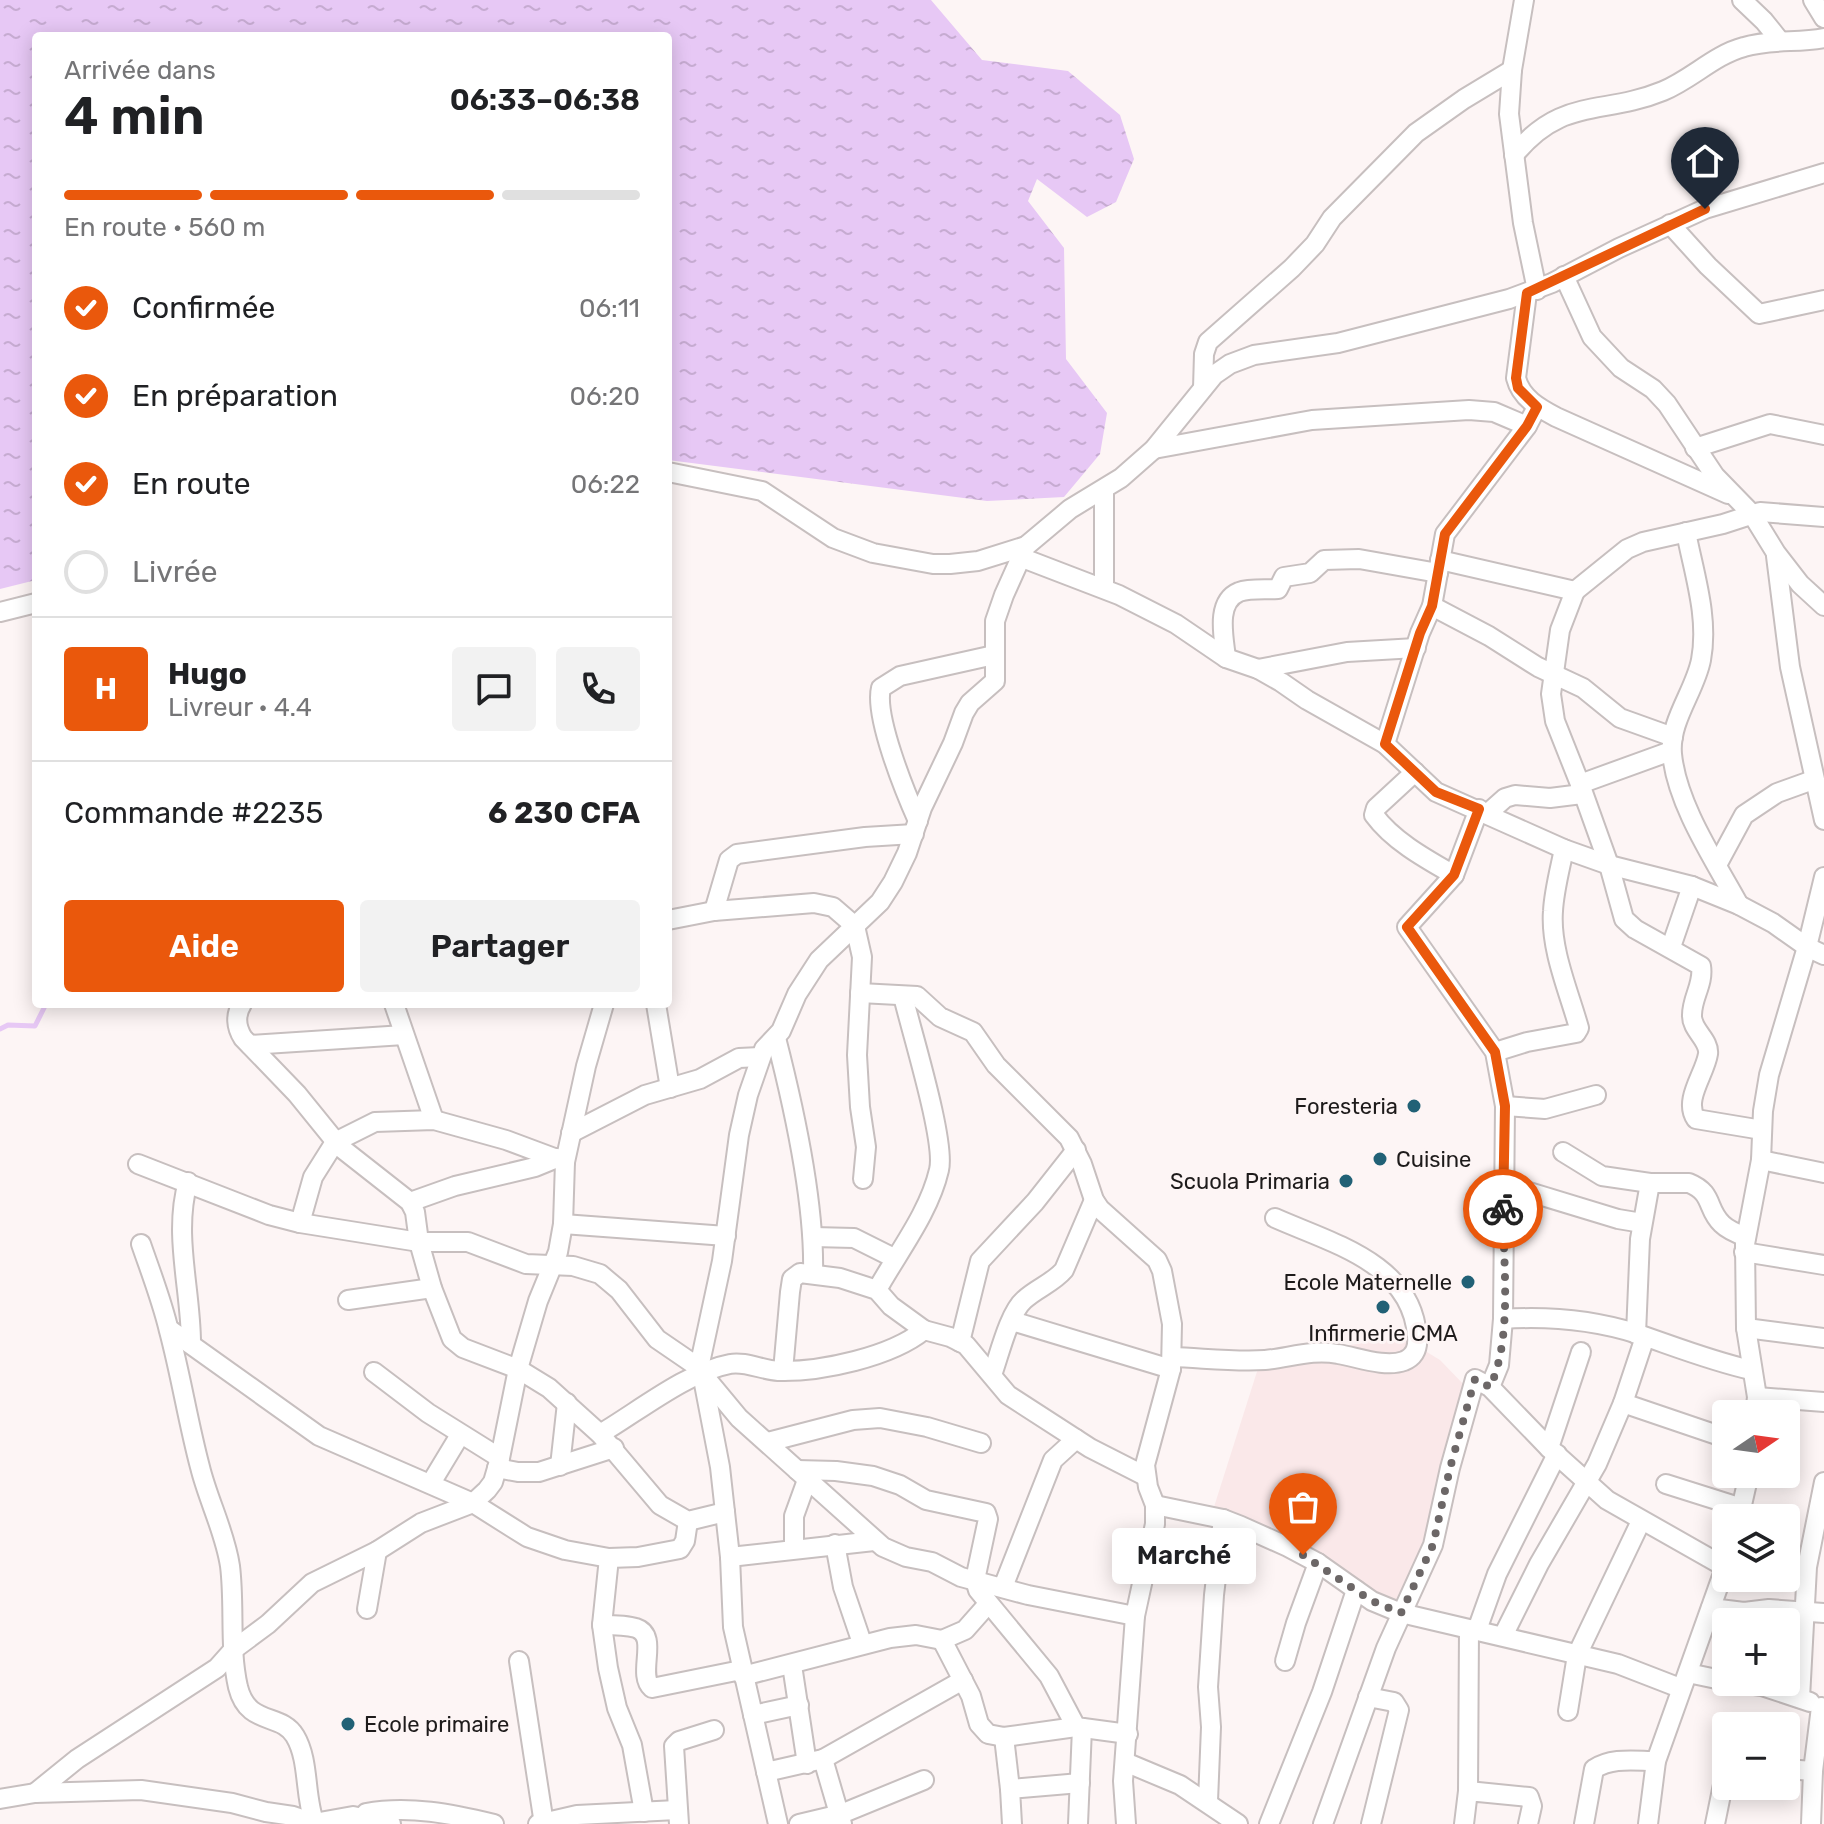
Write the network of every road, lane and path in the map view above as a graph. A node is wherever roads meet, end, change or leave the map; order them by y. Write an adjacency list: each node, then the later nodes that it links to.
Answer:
1 (1524, 0): 7 (street)
2 (1742, 0): 6 (street)
3 (1813, 0): 4 (street)
4 (1824, 18)
5 (1824, 38): 6 (street)
6 (1780, 41): 8 (street)
7 (1512, 70): 8 (street); 14 (street)
8 (1514, 155): 12 (street)
9 (1824, 173): 10 (street)
10 (1670, 224): 11 (street); 13 (street)
11 (1564, 276): 12 (street); 18 (street)
12 (1532, 291): 14 (street); 15 (street)
13 (1824, 300)
14 (1203, 388): 19 (street)
15 (1537, 407): 16 (street); 22 (street)
16 (1527, 426): 19 (street); 28 (street)
17 (1824, 435): 18 (street)
18 (1695, 448): 22 (street)
19 (1154, 449): 21 (street)
20 (672, 473): 26 (street)
21 (1104, 491): 26 (street); 29 (street)
22 (1732, 495): 23 (street)
23 (1752, 514): 24 (street); 25 (street); 27 (street)
24 (1824, 517)
25 (1686, 532): 30 (street); 41 (street)
26 (1023, 551): 29 (street); 36 (street)
27 (1776, 553): 33 (street); 43 (street)
28 (1439, 566): 30 (street); 32 (street); 37 (street)
29 (1104, 587): 37 (street)
30 (1575, 591): 39 (street)
31 (32, 604): 34 (street)
32 (1432, 606): 35 (street); 39 (street)
33 (1824, 606)
34 (0, 612)
35 (1416, 648): 38 (street); 40 (street)
36 (994, 655): 47 (street); 47 (street)
37 (1226, 658): 38 (street)
38 (1258, 669): 40 (street)
39 (1553, 675): 41 (street); 44 (street)
40 (1385, 744): 42 (street)
41 (1672, 744): 44 (street); 50 (street)
42 (1415, 772): 45 (street); 51 (street)
43 (1813, 780): 46 (street); 50 (street)
44 (1581, 789): 45 (street); 49 (street)
45 (1483, 811): 48 (street); 51 (street)
46 (1824, 820)
47 (916, 828): 55 (street); 57 (street)
48 (1564, 849): 49 (street); 69 (street)
49 (1609, 865): 53 (street); 58 (street)
50 (1717, 865): 54 (street)
51 (1454, 875): 69 (street)
52 (1824, 877): 59 (street)
53 (1692, 886): 54 (street); 58 (street)
54 (1739, 905): 59 (street)
55 (714, 911): 56 (street); 57 (street)
56 (672, 919)
57 (855, 926): 60 (street); 67 (street)
58 (1671, 947): 75 (street)
59 (1815, 951): 75 (street)
60 (860, 993): 61 (street); 84 (street)
61 (903, 996): 78 (street); 99 (street)
62 (240, 1008): 68 (street)
63 (395, 1008): 66 (street)
64 (603, 1008): 76 (street)
65 (657, 1008): 71 (street)
66 (404, 1035): 68 (street); 74 (street)
67 (776, 1038): 70 (street); 95 (street)
68 (250, 1045): 77 (street)
69 (1495, 1052): 73 (street)
70 (760, 1057): 71 (street); 94 (street)
71 (670, 1088): 76 (street)
72 (1596, 1095): 73 (street)
73 (1505, 1106): 87 (street)
74 (434, 1120): 77 (street); 80 (street)
75 (1762, 1130): 81 (street)
76 (571, 1133): 80 (street)
77 (335, 1142): 89 (street); 91 (street)
78 (1076, 1150): 88 (street); 113 (street)
79 (1563, 1152): 86 (street)
80 (561, 1160): 89 (street); 93 (street)
81 (1761, 1160): 83 (street); 98 (street)
82 (138, 1164): 85 (street)
83 (1824, 1173)
84 (863, 1179)
85 (188, 1182): 91 (street); 114 (street)
86 (1650, 1183): 92 (street); 98 (street)
87 (1503, 1184): 92 (street); 106 (street)
88 (1094, 1200): 107 (street); 116 (street)
89 (410, 1202): 96 (street)
90 (1275, 1218): 116 (street)
91 (300, 1223): 96 (street)
92 (1642, 1223): 111 (street)
93 (563, 1224): 94 (street); 100 (street)
94 (726, 1236): 119 (street)
95 (813, 1237): 99 (street); 102 (street)
96 (419, 1242): 100 (street); 103 (street)
97 (141, 1244): 109 (street)
98 (1745, 1245): 101 (street); 108 (street)
99 (894, 1258): 104 (street)
100 (554, 1264): 117 (street); 119 (street)
101 (1824, 1265)
102 (813, 1274): 104 (street); 120 (street)
103 (432, 1288): 105 (street); 117 (street)
104 (877, 1290): 110 (street)
105 (348, 1300)
106 (1503, 1319): 111 (street); 123 (street)
107 (1012, 1321): 116 (street); 122 (street)
108 (1746, 1328): 112 (street); 118 (street)
109 (169, 1329): 114 (street); 176 (street)
110 (924, 1330): 113 (street); 120 (street)
111 (1640, 1335): 118 (street); 127 (street)
112 (1824, 1338)
113 (960, 1342): 122 (street)
114 (191, 1343): 142 (street)
115 (1581, 1352): 136 (street)
116 (1172, 1363): 140 (street)
117 (518, 1369): 126 (street); 137 (street)
118 (1751, 1370): 124 (street)
119 (701, 1371): 120 (street); 130 (street); 133 (street); 148 (street)
120 (783, 1371)
121 (374, 1372): 131 (street)
122 (992, 1375): 132 (street)
123 (1490, 1387): 136 (street); 168 (street)
124 (1755, 1400)
125 (1824, 1402): 128 (street)
126 (567, 1403): 130 (street); 138 (street)
127 (1623, 1403): 129 (street); 143 (street)
128 (1800, 1403)
129 (1712, 1433)
130 (600, 1434): 135 (street)
131 (460, 1435): 137 (street); 142 (street)
132 (1076, 1439): 140 (street); 161 (street)
133 (768, 1442): 134 (street); 139 (street)
134 (981, 1443)
135 (614, 1448): 138 (street); 150 (street)
136 (1553, 1451): 143 (street); 172 (street)
137 (499, 1463): 138 (street); 145 (street)
138 (560, 1466)
139 (802, 1475): 152 (street); 154 (street); 160 (street)
140 (1145, 1476): 147 (street)
141 (1824, 1482): 167 (street)
142 (431, 1483): 145 (street)
143 (1586, 1483): 151 (street); 173 (street)
144 (1666, 1484): 146 (street)
145 (473, 1503): 155 (street); 157 (street)
146 (1717, 1504)
147 (1155, 1505): 149 (street); 170 (street)
148 (725, 1512): 150 (street); 156 (street)
149 (1223, 1519): 159 (street); 209 (street)
150 (688, 1521): 157 (street)
151 (1641, 1521): 158 (street); 177 (street)
152 (874, 1541): 153 (street); 160 (street)
153 (835, 1544): 154 (street); 175 (street)
154 (794, 1549): 156 (street)
155 (377, 1551): 166 (street); 176 (street)
156 (730, 1557): 181 (street)
157 (609, 1558): 171 (street)
158 (1712, 1558)
159 (1318, 1563): 162 (street); 179 (street)
160 (975, 1580): 161 (street); 164 (street)
161 (1003, 1587): 170 (street)
162 (1356, 1590): 168 (street); 224 (street)
163 (1717, 1592): 165 (street)
164 (988, 1604): 174 (street); 192 (street)
165 (1711, 1608): 167 (street); 183 (street)
166 (367, 1609)
167 (1804, 1612): 169 (street); 187 (street)
168 (1401, 1613): 172 (street); 186 (street)
169 (1824, 1613)
170 (1135, 1616): 194 (street)
171 (602, 1625): 181 (street); 210 (street)
172 (1473, 1629): 173 (street); 205 (street)
173 (1503, 1636): 177 (street)
174 (942, 1640): 175 (street); 182 (street)
175 (862, 1643): 180 (street)
176 (233, 1650): 206 (street); 215 (street)
177 (1577, 1655): 183 (street); 190 (street)
178 (519, 1661): 214 (street)
179 (1285, 1661)
180 (792, 1665): 181 (street); 188 (street)
181 (742, 1673): 191 (street)
182 (963, 1680): 195 (street); 197 (street)
183 (1684, 1680): 184 (street); 196 (street)
184 (1712, 1681)
185 (1794, 1696): 187 (street)
186 (1368, 1697): 225 (street); 226 (street)
187 (1800, 1698): 189 (street)
188 (799, 1705): 191 (street); 197 (street)
189 (1822, 1707): 200 (street)
190 (1568, 1711)
191 (753, 1715): 201 (street)
192 (1079, 1728): 194 (street); 195 (street); 203 (street)
193 (714, 1730): 212 (street)
194 (1128, 1734): 198 (street)
195 (1004, 1737): 204 (street)
196 (1656, 1761): 229 (street); 230 (street)
197 (815, 1762): 201 (street); 213 (street)
198 (1125, 1762): 209 (street); 222 (street)
199 (1800, 1770): 200 (street)
200 (1813, 1771): 232 (street)
201 (766, 1772): 218 (street)
202 (924, 1780): 213 (street)
203 (1080, 1783): 204 (street); 221 (street)
204 (1010, 1789): 220 (street)
205 (1468, 1791): 227 (street); 228 (street)
206 (35, 1793): 207 (street); 215 (street)
207 (0, 1799)
208 (1720, 1800): 231 (street)
209 (1208, 1801): 223 (street)
210 (644, 1812): 212 (street); 214 (street)
211 (353, 1816): 215 (street); 216 (street); 217 (street)
212 (678, 1817)
213 (842, 1819): 219 (street)
214 (542, 1823)
215 (315, 1824)
216 (391, 1824)
217 (494, 1824)
218 (778, 1824)
219 (799, 1824)
220 (1012, 1824)
221 (1078, 1824)
222 (1126, 1824)
223 (1238, 1824)
224 (1269, 1824)
225 (1323, 1824)
226 (1371, 1824)
227 (1464, 1824)
228 (1528, 1824)
229 (1584, 1824)
230 (1648, 1824)
231 (1715, 1824)
232 (1811, 1824)

